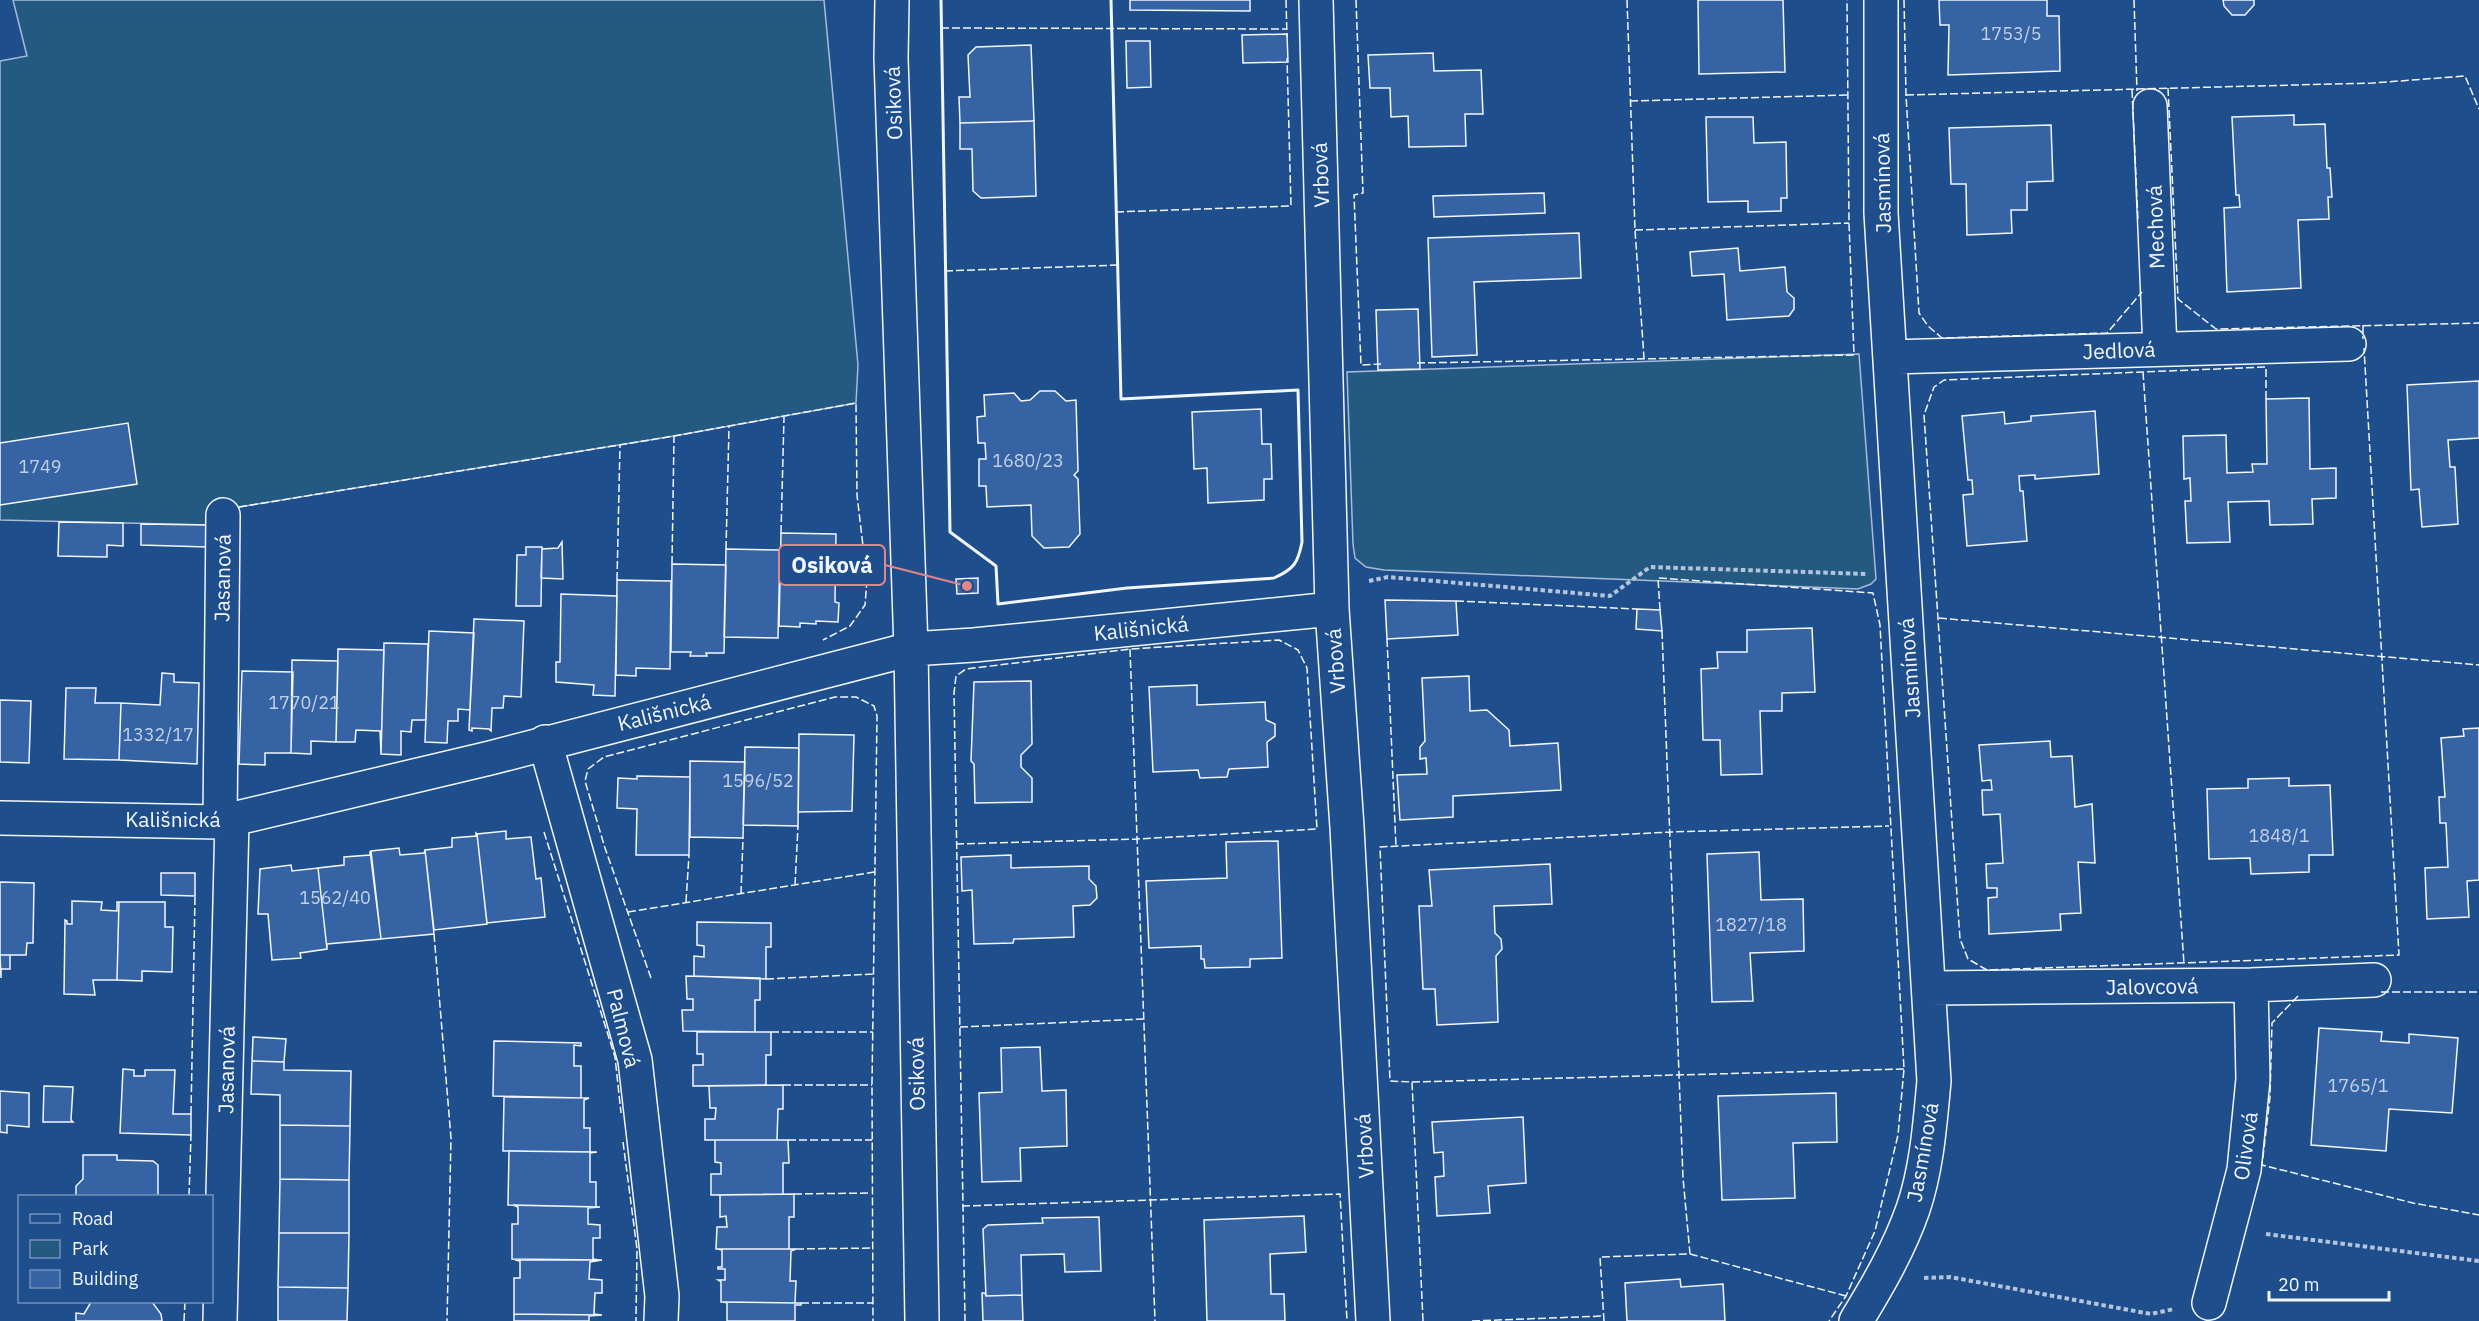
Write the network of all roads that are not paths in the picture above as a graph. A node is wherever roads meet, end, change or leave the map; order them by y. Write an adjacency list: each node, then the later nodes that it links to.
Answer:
1 (892, 0): 10 (street, Osiková)
2 (1316, 0): 9 (street, Vrbová)
3 (1881, 0): 7 (street, Jasmínová)
4 (2150, 106): 6 (street, Mechová)
5 (2349, 344): 6 (street, Jedlová)
6 (2160, 349): 7 (street, Jedlová)
7 (1890, 357): 16 (street, Jasmínová)
8 (223, 515): 13 (street, Jasanová)
9 (1332, 609): 10 (street, Kališnická); 21 (street, Vrbová)
10 (911, 649): 11 (street, Kališnická); 20 (street, Osiková)
11 (545, 742): 13 (street, Kališnická); 19 (street, Palmová)
12 (0, 818): 13 (street, Kališnická)
13 (226, 820): 18 (street, Jasanová)
14 (2374, 980): 15 (street, Jalovcová)
15 (2252, 986): 16 (street, Jalovcová); 17 (street, Olivová)
16 (1929, 988): 22 (street, Jasmínová)
17 (2209, 1303)
18 (220, 1321)
19 (661, 1321)
20 (922, 1321)
21 (1373, 1321)
22 (1856, 1321)

